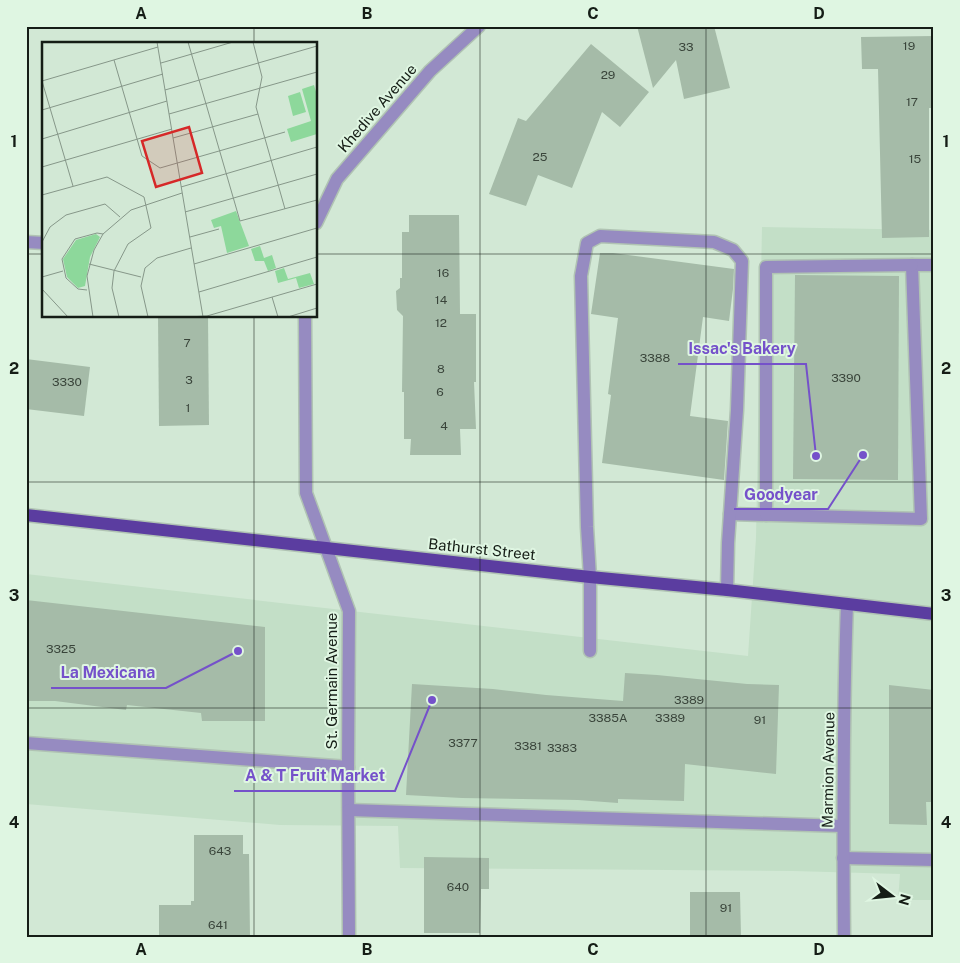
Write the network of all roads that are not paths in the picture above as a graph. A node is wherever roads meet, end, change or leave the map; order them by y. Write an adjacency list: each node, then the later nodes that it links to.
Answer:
1 (479, 26): 2 (street, Khedive Avenue)
2 (318, 219)
3 (26, 242): 4 (street)
4 (42, 243)
5 (934, 265): 6 (street)
6 (912, 266): 10 (street); 10 (street)
7 (305, 318): 11 (street)
8 (730, 514): 10 (street); 12 (street); 13 (street)
9 (26, 515): 11 (main road, Bathurst Street)
10 (766, 515)
11 (326, 549): 12 (main road, Bathurst Street); 18 (street, St. Germain Avenue)
12 (590, 578): 13 (main road, Bathurst Street); 16 (street)
13 (727, 590): 14 (main road, Bathurst Street)
14 (847, 604): 15 (main road, Bathurst Street); 20 (street, Marmion Avenue)
15 (934, 614)
16 (590, 651)
17 (26, 744): 18 (street)
18 (348, 767): 19 (street, St. Germain Avenue)
19 (348, 810): 20 (street); 23 (street, St. Germain Avenue)
20 (843, 826): 21 (street, Marmion Avenue)
21 (843, 858): 22 (street); 24 (street, Marmion Avenue)
22 (934, 860)
23 (349, 937)
24 (844, 937)

